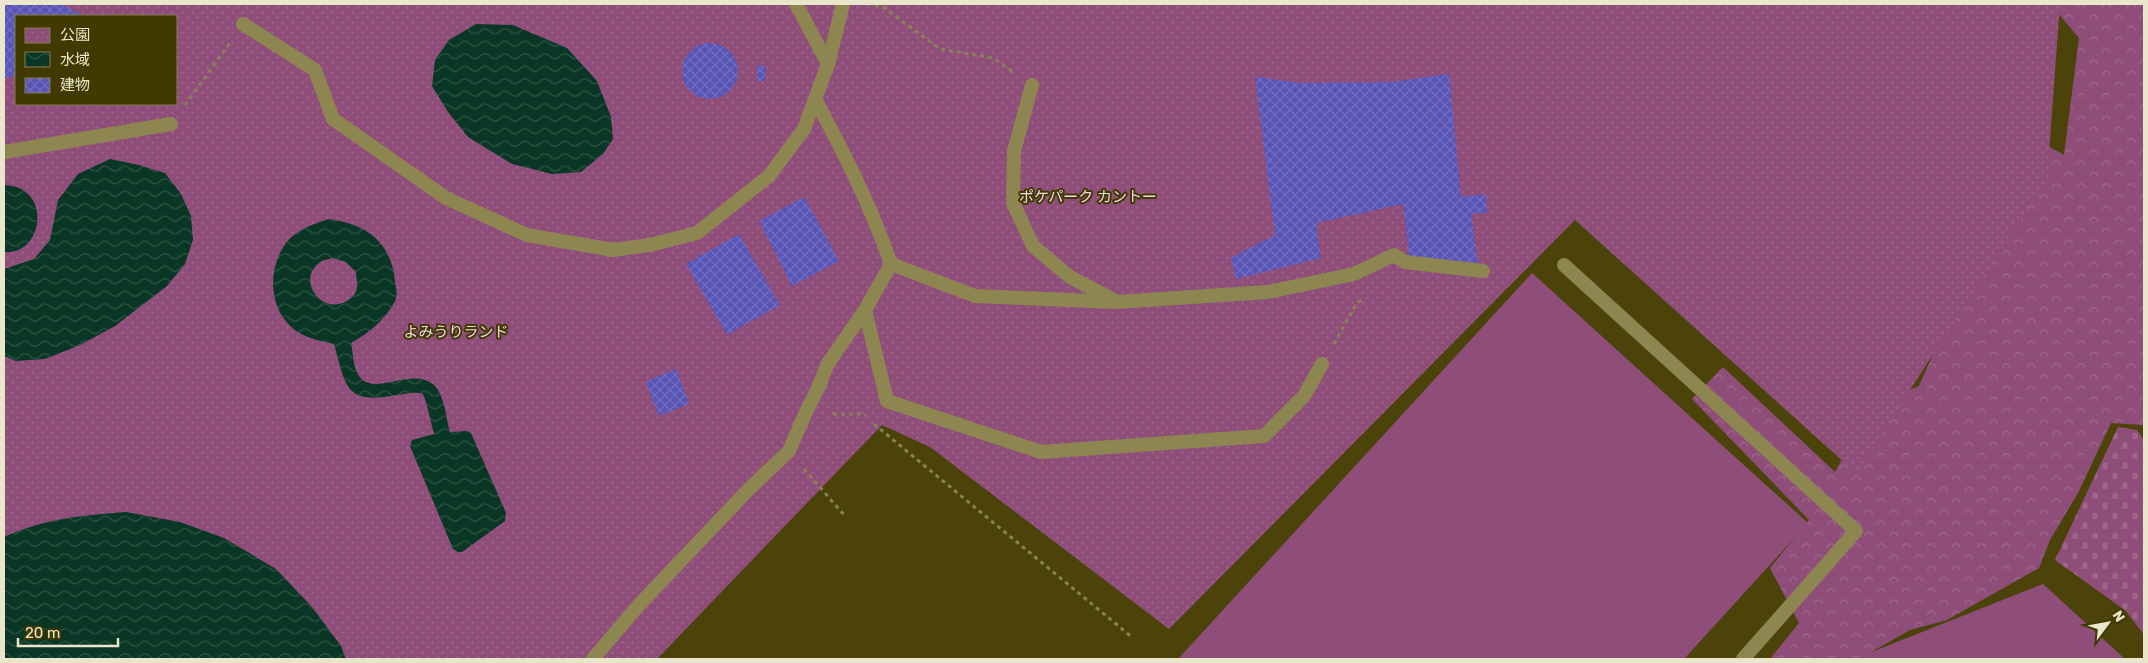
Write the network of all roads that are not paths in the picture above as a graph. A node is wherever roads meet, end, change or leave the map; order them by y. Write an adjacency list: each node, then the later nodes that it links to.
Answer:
1 (796, 4): 4 (street)
2 (843, 4): 4 (street)
3 (243, 24): 6 (street)
4 (828, 64): 6 (street)
5 (1032, 85): 12 (street)
6 (815, 99): 9 (street)
7 (171, 124): 8 (street)
8 (4, 152)
9 (891, 264): 12 (street); 13 (street)
10 (1564, 265): 16 (street)
11 (1483, 271): 12 (street)
12 (1116, 302)
13 (865, 310): 14 (street); 15 (street)
14 (1322, 364)
15 (593, 659)
16 (1743, 659)

